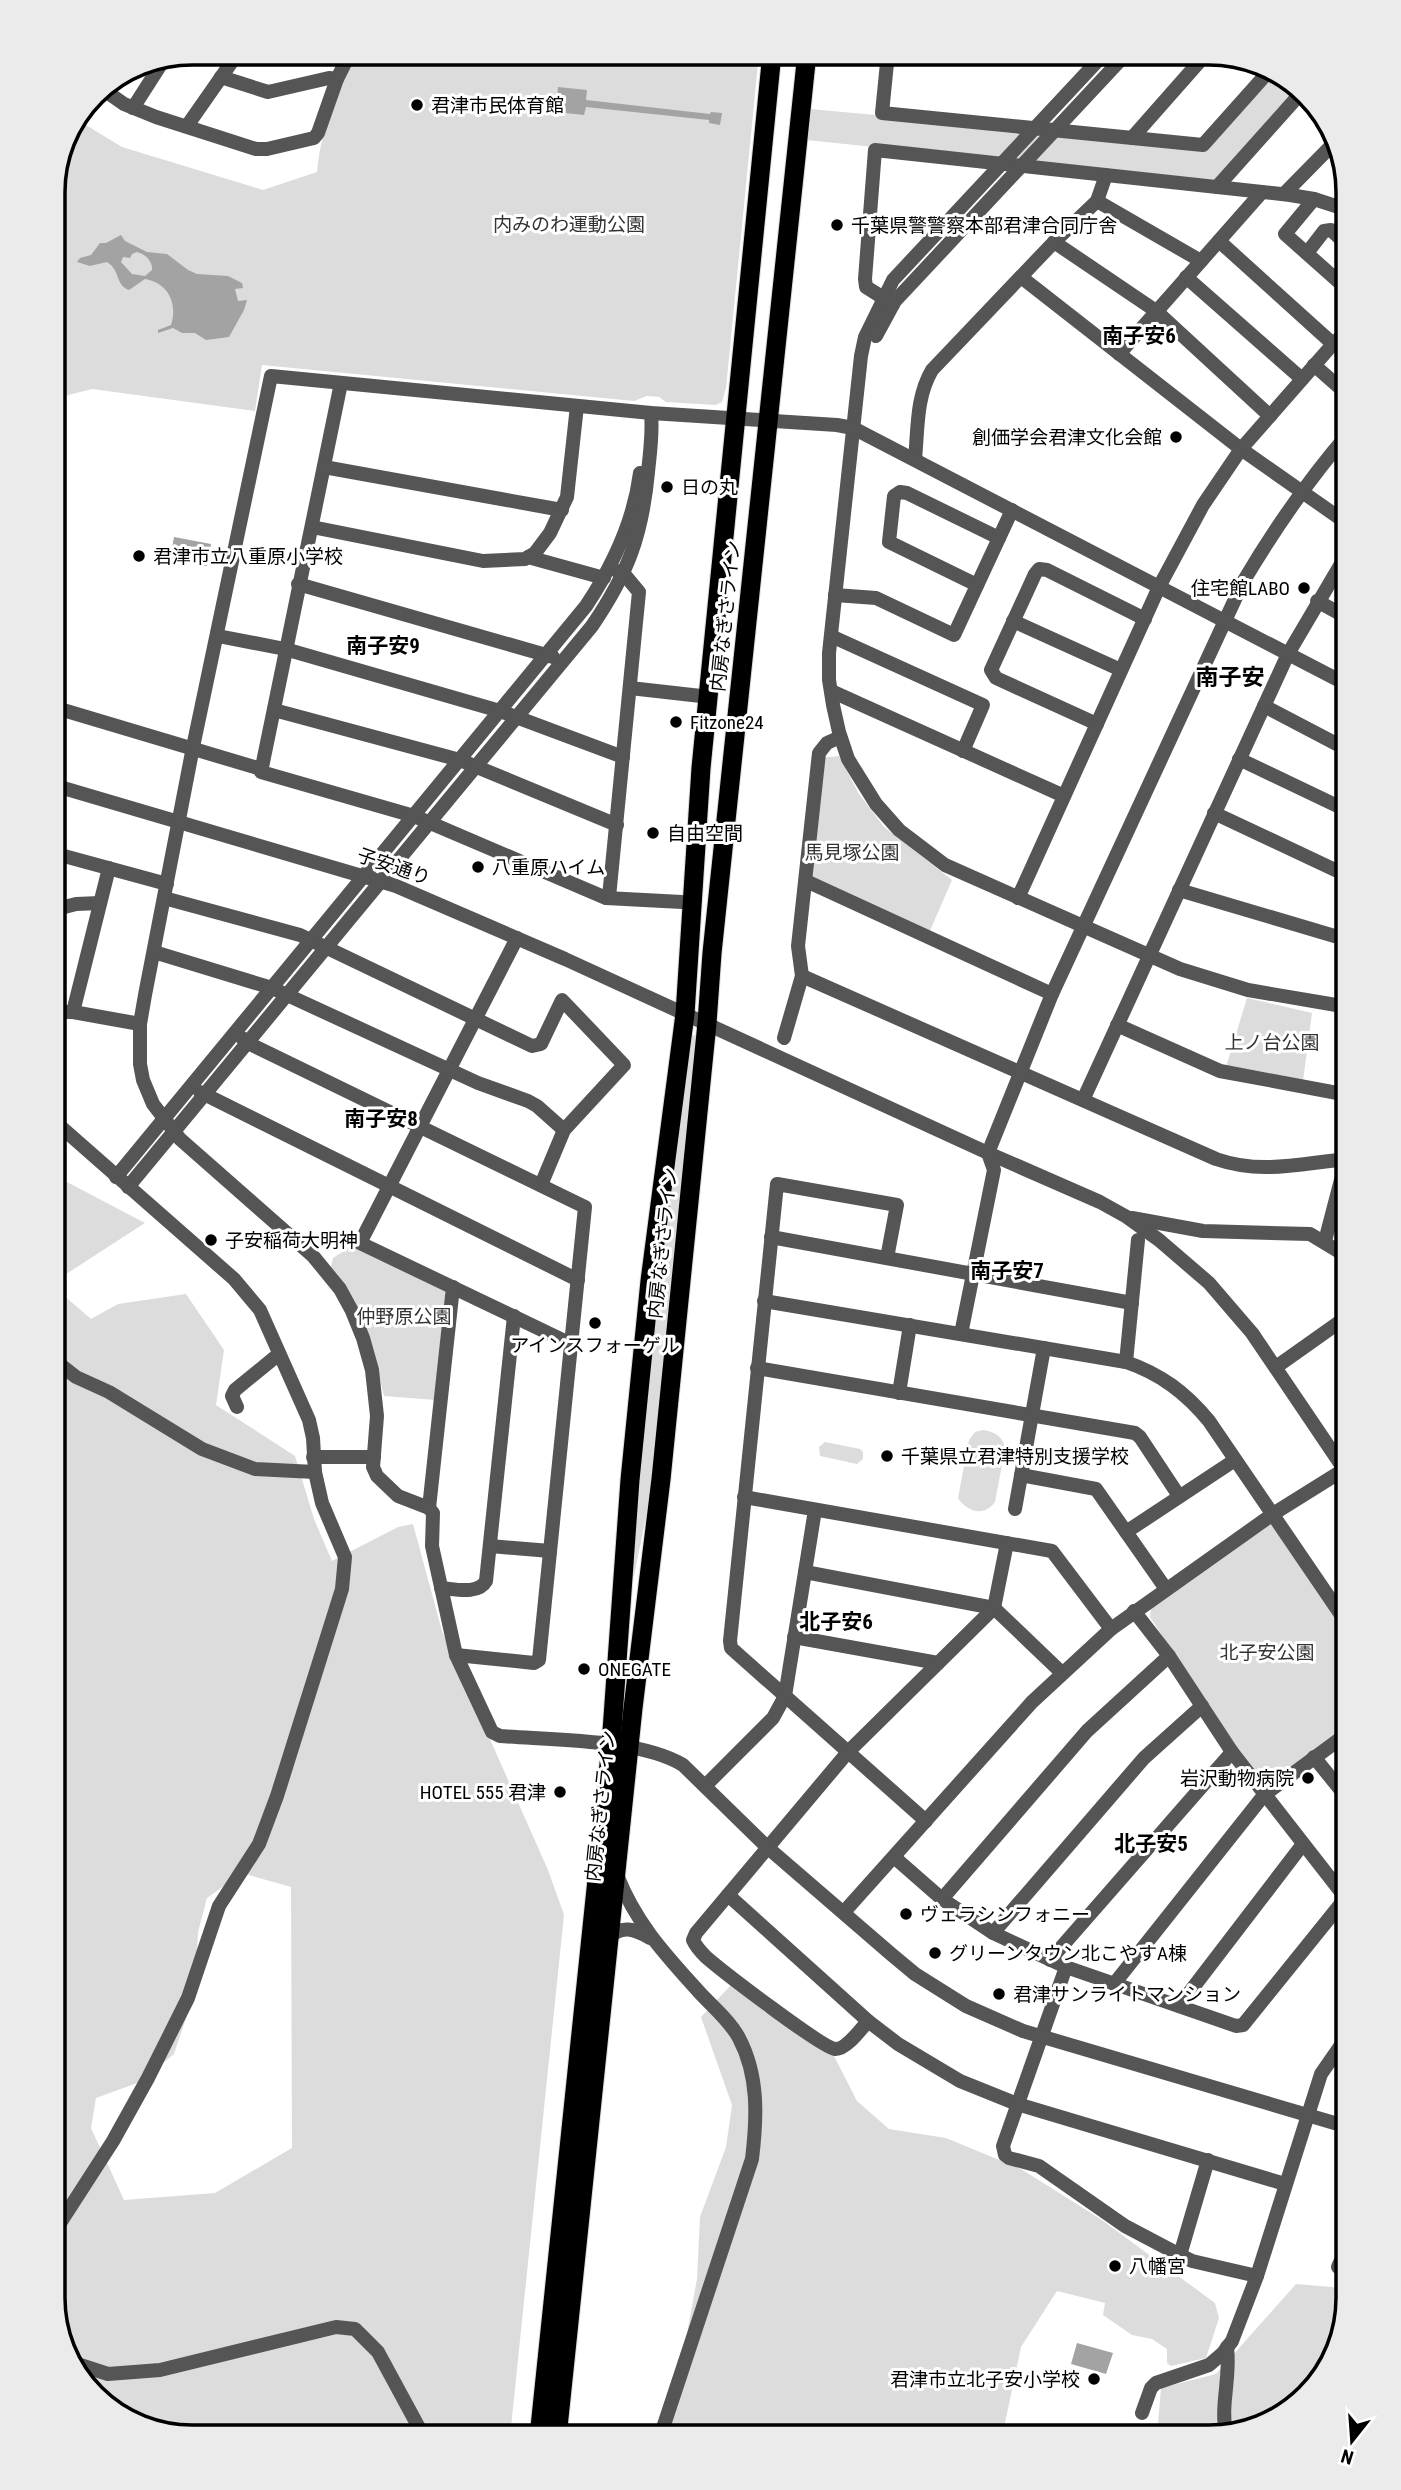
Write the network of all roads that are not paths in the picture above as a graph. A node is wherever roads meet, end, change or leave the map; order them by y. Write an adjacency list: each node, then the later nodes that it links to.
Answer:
1 (229, 65): 10 (street)
2 (344, 65): 12 (street)
3 (771, 65): 50 (highway, 内房なぎさライン)
4 (806, 65): 51 (highway, 内房なぎさライン)
5 (887, 65): 17 (street)
6 (1094, 65): 17 (street)
7 (1116, 65): 18 (street)
8 (1196, 65): 19 (street)
9 (159, 69): 15 (street)
10 (221, 77): 12 (street); 16 (street)
11 (1263, 77): 19 (street)
12 (337, 79): 16 (street)
13 (110, 94): 15 (street)
14 (1296, 99): 24 (street)
15 (133, 108): 16 (street)
16 (187, 126)
17 (1035, 128): 18 (street); 21 (street)
18 (1054, 130): 19 (street); 22 (street)
19 (1132, 138)
20 (1329, 148): 26 (street)
21 (1001, 164): 22 (street); 38 (street); 38 (street)
22 (1021, 166): 23 (street); 38 (street)
23 (1106, 175): 24 (street); 28 (street)
24 (1217, 187): 25 (street)
25 (1262, 192): 26 (street); 31 (street)
26 (1284, 194): 27 (street)
27 (1314, 199): 29 (street); 33 (street)
28 (1097, 201): 32 (street); 34 (street)
29 (1336, 206)
30 (1336, 234): 33 (street)
31 (1219, 241): 34 (street); 41 (street)
32 (1054, 242): 35 (street); 39 (street)
33 (1307, 253): 37 (street)
34 (1201, 261): 36 (street)
35 (1021, 277): 42 (street); 55 (street)
36 (1186, 277): 39 (street); 44 (street)
37 (1336, 279)
38 (888, 301): 52 (street)
39 (1156, 311): 42 (street); 49 (street)
40 (1336, 341): 41 (street)
41 (1333, 344): 43 (street)
42 (1119, 354): 53 (street)
43 (1314, 365): 44 (street); 46 (street)
44 (1302, 379): 49 (street)
45 (341, 383): 47 (street); 56 (street); 76 (street)
46 (1336, 384)
47 (577, 406): 48 (street); 58 (street)
48 (651, 413): 50 (street); 64 (street); 66 (street)
49 (1270, 416): 53 (street)
50 (734, 419): 51 (street); 137 (highway, 内房なぎさライン)
51 (767, 421): 52 (street); 139 (highway, 内房なぎさライン)
52 (853, 428): 55 (street); 70 (street)
53 (1241, 449): 57 (street); 69 (street)
54 (1336, 449): 57 (street)
55 (915, 459): 59 (street)
56 (324, 467): 58 (street); 61 (street)
57 (1301, 491): 60 (street); 75 (street)
58 (562, 510): 63 (street)
59 (1012, 510): 62 (street); 69 (street)
60 (1336, 515)
61 (312, 527): 63 (street); 67 (street)
62 (999, 538): 68 (street); 68 (street)
63 (528, 557): 64 (street)
64 (606, 572): 66 (street); 79 (street)
65 (1336, 572): 71 (street)
66 (624, 574): 81 (street); 84 (street)
67 (298, 584): 78 (street); 79 (street)
68 (977, 585): 70 (street)
69 (1159, 587): 73 (street); 75 (street)
70 (835, 595): 77 (street)
71 (1317, 601): 72 (street); 80 (street)
72 (1336, 611)
73 (1145, 619): 74 (street); 82 (street)
74 (1013, 621): 82 (street); 92 (street)
75 (1224, 621): 80 (street); 123 (street)
76 (218, 636): 78 (street); 95 (street)
77 (831, 636): 85 (street); 96 (street)
78 (285, 649): 89 (street); 90 (street)
79 (548, 654): 81 (street); 90 (street)
80 (1288, 654): 83 (street); 87 (street)
81 (563, 662): 91 (street)
82 (1121, 670): 92 (street)
83 (1336, 678)
84 (630, 688): 86 (street); 97 (street)
85 (831, 691): 93 (street); 96 (street)
86 (701, 696)
87 (1264, 706): 94 (street); 98 (street)
88 (65, 710): 95 (street)
89 (274, 710): 99 (street); 101 (street)
90 (500, 710): 91 (street); 99 (street)
91 (517, 717): 97 (street); 100 (street)
92 (1097, 724): 103 (street)
93 (840, 737): 115 (street); 119 (street)
94 (1336, 743)
95 (193, 747): 101 (street); 107 (street)
96 (963, 751): 103 (street)
97 (623, 757): 109 (street)
98 (1240, 759): 104 (street); 105 (street)
99 (460, 760): 100 (street); 106 (street)
100 (477, 766): 108 (street); 109 (street)
101 (261, 769): 106 (street)
102 (65, 788): 107 (street, 子安通り)
103 (1064, 796): 119 (street)
104 (1336, 805)
105 (1214, 813): 112 (street); 117 (street)
106 (414, 816): 108 (street); 113 (street)
107 (180, 822): 113 (street, 子安通り); 116 (street)
108 (430, 823): 114 (street); 118 (street)
109 (617, 825): 118 (street)
110 (65, 856): 111 (street)
111 (108, 868): 116 (street); 121 (street)
112 (1336, 870)
113 (365, 875): 114 (street, 子安通り); 126 (street)
114 (382, 881): 125 (street, 子安通り); 127 (street)
115 (806, 881): 130 (street); 132 (street)
116 (166, 891): 126 (street); 128 (street)
117 (1179, 891): 124 (street); 129 (street)
118 (609, 897): 120 (street)
119 (1017, 898): 123 (street)
120 (681, 902)
121 (100, 903): 122 (street); 136 (street)
122 (65, 907)
123 (1083, 927): 129 (street); 132 (street)
124 (1336, 936)
125 (517, 938): 137 (street, 子安通り); 138 (street)
126 (312, 940): 127 (street); 131 (street)
127 (327, 948): 133 (street); 138 (street)
128 (154, 951): 131 (street); 140 (street)
129 (1149, 956): 134 (street); 141 (street)
130 (802, 976): 143 (street); 146 (street)
131 (272, 988): 133 (street); 142 (street)
132 (1052, 994): 146 (street)
133 (288, 995): 144 (street); 145 (street)
134 (1336, 1005)
135 (65, 1012): 136 (street)
136 (73, 1012): 140 (street)
137 (685, 1014): 139 (street, 子安通り); 220 (highway, 内房なぎさライン)
138 (475, 1018): 145 (street); 153 (street)
139 (707, 1023): 156 (street, 子安通り); 220 (highway, 内房なぎさライン)
140 (140, 1024): 151 (street)
141 (1117, 1025): 148 (street); 150 (street)
142 (236, 1032): 144 (street); 147 (street)
143 (784, 1038)
144 (248, 1043): 149 (street); 152 (street)
145 (449, 1070): 152 (street); 153 (street)
146 (1021, 1073): 150 (street); 156 (street)
147 (191, 1087): 149 (street); 151 (street)
148 (1336, 1093)
149 (205, 1095): 155 (street); 161 (street)
150 (1083, 1100): 157 (street)
151 (164, 1119): 155 (street); 158 (street)
152 (420, 1127): 159 (street); 161 (street)
153 (564, 1130): 159 (street)
154 (65, 1131): 158 (street)
155 (175, 1133): 160 (street); 190 (street)
156 (988, 1153): 163 (street, 子安通り); 169 (street)
157 (1336, 1160)
158 (116, 1177): 160 (street)
159 (541, 1185): 170 (street)
160 (128, 1187): 180 (street)
161 (389, 1187): 170 (street); 171 (street)
162 (1336, 1202): 166 (street)
163 (1127, 1217): 166 (street); 182 (street)
164 (771, 1237): 168 (street); 168 (street); 172 (street)
165 (1138, 1240): 173 (street)
166 (1325, 1241): 167 (street)
167 (1336, 1248)
168 (887, 1258): 169 (street)
169 (972, 1274): 173 (street); 177 (street)
170 (578, 1280): 178 (street)
171 (453, 1287): 174 (street); 197 (street)
172 (764, 1301): 175 (street); 184 (street)
173 (1132, 1303): 181 (street)
174 (514, 1317): 178 (street); 203 (street)
175 (910, 1325): 177 (street); 185 (street)
176 (1336, 1325): 182 (street)
177 (961, 1334): 179 (street)
178 (572, 1344): 204 (street)
179 (1044, 1348): 181 (street); 187 (street)
180 (279, 1354): 186 (street); 189 (street)
181 (1126, 1362): 191 (street)
182 (1276, 1367): 188 (street)
183 (65, 1368): 192 (street)
184 (757, 1368): 185 (street); 196 (street)
185 (899, 1393): 187 (street)
186 (237, 1407)
187 (1032, 1416): 193 (street); 195 (street)
188 (1336, 1456)
189 (313, 1457): 190 (street); 192 (street)
190 (374, 1457): 197 (street)
191 (1235, 1460): 195 (street); 200 (street)
192 (314, 1472): 252 (street)
193 (1021, 1475): 198 (street); 201 (street)
194 (1336, 1478): 200 (street)
195 (1180, 1496): 201 (street)
196 (744, 1497): 199 (street); 217 (street)
197 (429, 1508): 206 (street)
198 (1015, 1509)
199 (815, 1510): 202 (street); 205 (street)
200 (1273, 1514): 207 (street); 208 (street)
201 (1126, 1532): 207 (street)
202 (1007, 1543): 209 (street); 211 (street)
203 (489, 1546): 204 (street); 206 (street)
204 (550, 1551): 213 (street)
205 (805, 1572): 209 (street); 212 (street)
206 (442, 1588): 213 (street)
207 (1166, 1589): 210 (street)
208 (1336, 1606)
209 (994, 1608): 215 (street); 216 (street)
210 (1134, 1611): 211 (street); 214 (street)
211 (1111, 1629): 216 (street)
212 (794, 1637): 215 (street); 217 (street)
213 (456, 1655): 220 (street)
214 (1170, 1656): 218 (street); 234 (street)
215 (938, 1663): 221 (street)
216 (1062, 1673): 227 (street)
217 (785, 1696): 221 (street); 225 (street)
218 (1202, 1706): 222 (street); 237 (street)
219 (1336, 1742): 223 (street)
220 (620, 1746): 225 (street); 231 (highway, 内房なぎさライン); 260 (highway, 内房なぎさライン)
221 (848, 1752): 227 (street); 229 (street)
222 (1232, 1752): 226 (street); 240 (street)
223 (1314, 1757): 224 (street); 226 (street)
224 (1336, 1783)
225 (705, 1786): 229 (street)
226 (1264, 1795): 228 (street); 242 (street)
227 (926, 1821): 230 (street)
228 (1303, 1844): 232 (street); 243 (street)
229 (767, 1847): 233 (street); 235 (street)
230 (894, 1857): 234 (street); 235 (street)
231 (615, 1870): 238 (street); 239 (highway, 内房なぎさライン)
232 (1336, 1884)
233 (728, 1895): 244 (street); 244 (street)
234 (942, 1899): 237 (street)
235 (844, 1912): 245 (street)
236 (1336, 1913): 243 (street)
237 (993, 1933): 240 (street)
238 (651, 1938): 239 (street); 262 (street)
239 (608, 1939): 261 (highway, 内房なぎさライン)
240 (1050, 1960): 241 (street)
241 (1066, 1967): 242 (street); 245 (street)
242 (1114, 1984): 243 (street)
243 (1179, 2006)
244 (868, 2021): 247 (street)
245 (1041, 2037): 247 (street); 248 (street)
246 (1336, 2053): 248 (street)
247 (1017, 2104): 250 (street); 253 (street)
248 (1307, 2115): 249 (street); 251 (street)
249 (1336, 2123)
250 (1208, 2160): 251 (street); 253 (street)
251 (1286, 2184): 254 (street)
252 (65, 2214)
253 (1180, 2255): 254 (street)
254 (1257, 2276): 255 (street)
255 (1227, 2347): 257 (street); 258 (street)
256 (85, 2366): 259 (street)
257 (1142, 2413)
258 (1224, 2424)
259 (418, 2425)
260 (540, 2425)
261 (558, 2425)
262 (664, 2425)

